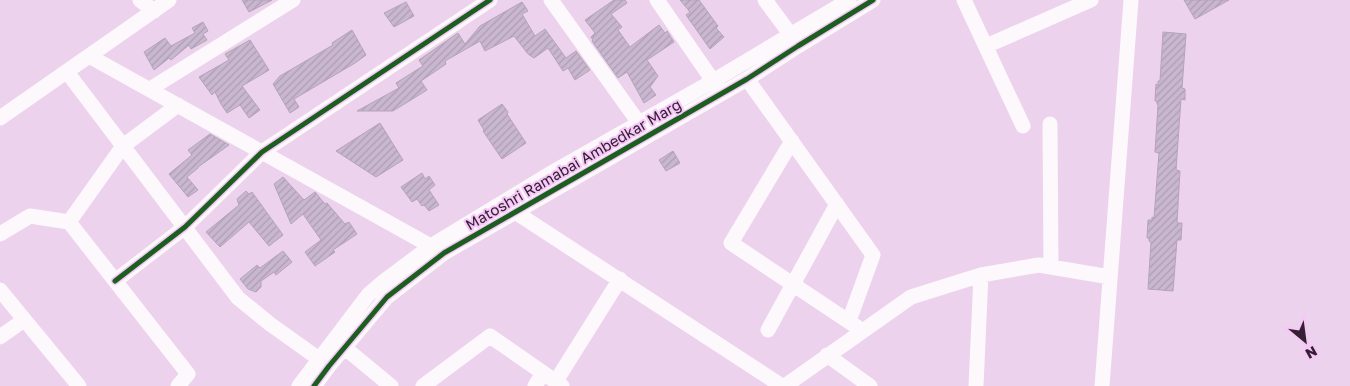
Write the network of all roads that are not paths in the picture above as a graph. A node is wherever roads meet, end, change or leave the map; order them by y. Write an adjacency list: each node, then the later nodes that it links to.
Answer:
1 (140, 0): 13 (street)
2 (169, 0): 13 (street)
3 (293, 0): 20 (street)
4 (490, 0): 30 (street)
5 (551, 0): 24 (street)
6 (657, 0): 19 (street)
7 (765, 0): 14 (street)
8 (849, 0): 14 (street)
9 (873, 0): 14 (street, Matoshri Ramabai Ambedkar Marg)
10 (964, 0): 15 (street)
11 (1091, 0): 15 (street)
12 (1131, 0): 39 (street)
13 (154, 10): 16 (street)
14 (794, 40): 18 (street, Matoshri Ramabai Ambedkar Marg); 19 (street)
15 (986, 46): 26 (street)
16 (89, 56): 17 (street); 20 (street)
17 (67, 72): 23 (street); 29 (street)
18 (747, 79): 21 (street, Matoshri Ramabai Ambedkar Marg); 28 (street)
19 (713, 81): 21 (street); 24 (street)
20 (150, 89): 22 (street)
21 (721, 94): 27 (street, Matoshri Ramabai Ambedkar Marg)
22 (178, 105): 29 (street); 30 (street)
23 (0, 118)
24 (639, 122): 27 (street); 36 (street)
25 (1050, 124): 37 (street)
26 (1023, 126)
27 (648, 135): 32 (street, Matoshri Ramabai Ambedkar Marg)
28 (792, 141): 31 (street); 42 (street)
29 (123, 146): 33 (street); 34 (street)
30 (262, 152): 34 (street); 36 (street)
31 (836, 204): 42 (street); 45 (street)
32 (515, 212): 36 (street, Matoshri Ramabai Ambedkar Marg); 40 (street)
33 (69, 222): 35 (street); 41 (street)
34 (185, 227): 41 (street); 51 (street)
35 (0, 234)
36 (437, 249): 49 (street, Matoshri Ramabai Ambedkar Marg); 51 (street)
37 (1051, 267): 38 (street); 39 (street)
38 (981, 275): 47 (street); 62 (street)
39 (1110, 277): 63 (street)
40 (620, 279): 52 (street); 60 (street)
41 (115, 280): 54 (street)
42 (793, 284): 45 (street); 46 (street)
43 (0, 290): 44 (street)
44 (24, 320): 48 (street); 53 (street)
45 (849, 321): 47 (street)
46 (768, 330)
47 (863, 330): 50 (street)
48 (0, 337)
49 (345, 348): 51 (street, Matoshri Ramabai Ambedkar Marg); 57 (street)
50 (827, 355): 60 (street); 61 (street)
51 (324, 362): 55 (street); 56 (street, Matoshri Ramabai Ambedkar Marg)
52 (554, 380): 58 (street); 59 (street)
53 (79, 386)
54 (178, 386)
55 (299, 386)
56 (314, 386)
57 (391, 386)
58 (423, 386)
59 (535, 386)
60 (783, 386)
61 (870, 386)
62 (976, 386)
63 (1102, 386)

